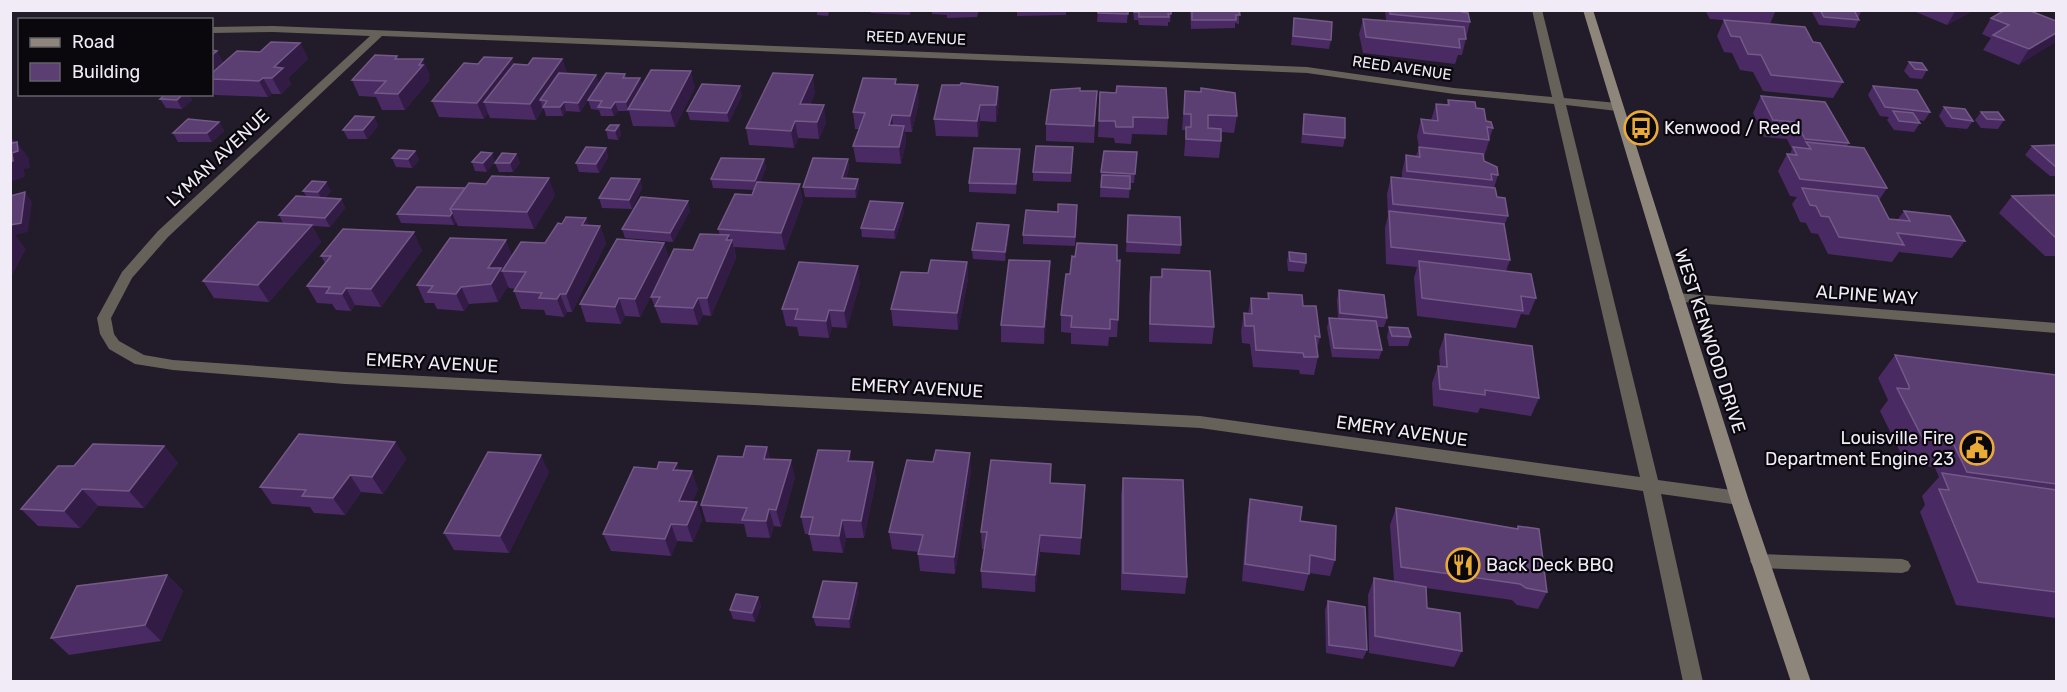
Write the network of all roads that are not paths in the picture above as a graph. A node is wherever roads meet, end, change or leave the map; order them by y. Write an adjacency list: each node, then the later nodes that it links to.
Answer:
1 (1537, 10): 5 (street)
2 (1588, 10): 6 (street, WEST KENWOOD DRIVE)
3 (213, 30): 4 (street, REED AVENUE)
4 (379, 33): 5 (street, REED AVENUE); 8 (street, LYMAN AVENUE)
5 (1559, 101): 6 (street, REED AVENUE); 10 (street)
6 (1617, 106): 7 (street, WEST KENWOOD DRIVE)
7 (1676, 298): 9 (street, ALPINE WAY); 11 (street, WEST KENWOOD DRIVE)
8 (105, 326): 10 (street, EMERY AVENUE)
9 (2056, 327)
10 (1649, 486): 11 (street, EMERY AVENUE); 14 (street)
11 (1739, 498): 12 (street, WEST KENWOOD DRIVE)
12 (1759, 561): 13 (street); 15 (street, WEST KENWOOD DRIVE)
13 (1902, 566)
14 (1693, 681)
15 (1801, 681)

